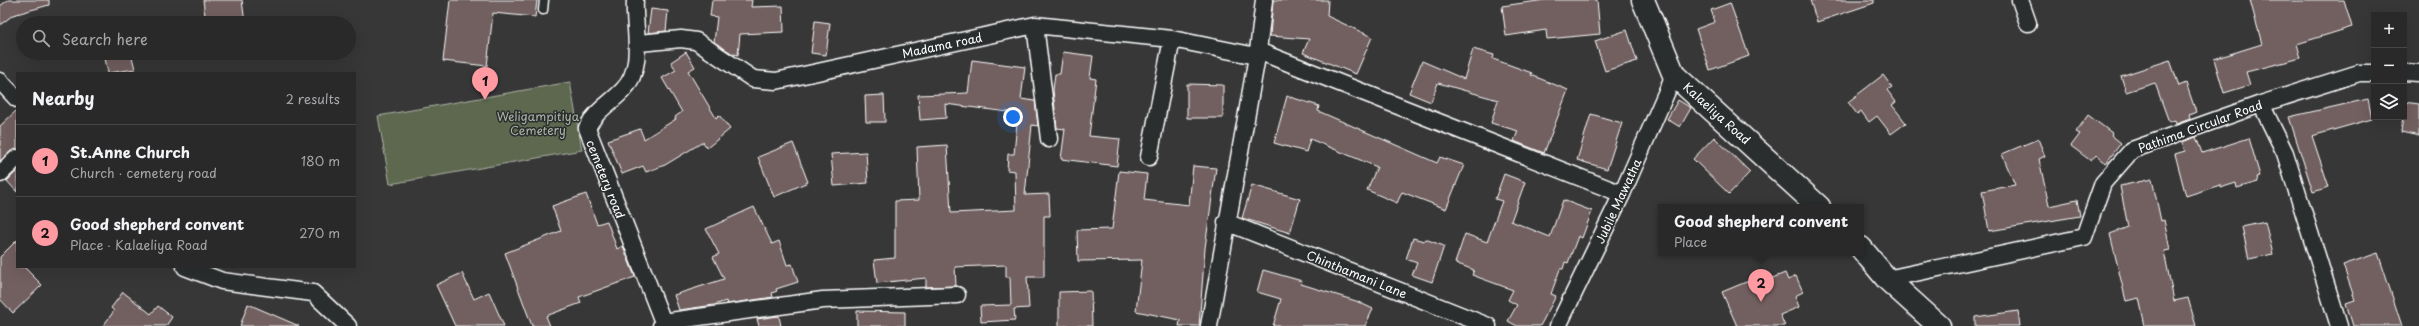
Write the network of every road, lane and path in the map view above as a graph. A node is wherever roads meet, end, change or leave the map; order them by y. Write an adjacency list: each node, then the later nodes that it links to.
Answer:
1 (544, 0): 6 (lane)
2 (635, 0): 10 (street, cemetery road)
3 (1264, 0): 11 (street)
4 (2020, 0): 7 (street)
5 (1645, 1): 15 (street, Kalaeliya Road)
6 (543, 10)
7 (2028, 23)
8 (1035, 25): 9 (street, Madama road); 10 (street, Madama road); 19 (street)
9 (1172, 39): 11 (street, Madama road); 20 (street)
10 (638, 43): 30 (street, cemetery road)
11 (1257, 54): 23 (street, Madama road); 25 (street)
12 (2407, 72): 14 (street)
13 (2371, 73): 18 (street, Pathima Circular Road)
14 (2419, 73)
15 (1674, 75): 23 (street, Jubile Mawatha); 24 (street, Kalaeliya Road)
16 (0, 81): 17 (street)
17 (16, 98)
18 (2261, 104): 28 (street, Pathima Circular Road); 36 (street)
19 (1048, 139)
20 (1149, 157)
21 (16, 159): 22 (street)
22 (0, 174)
23 (1622, 194): 34 (street, Jubile Mawatha)
24 (1816, 204)
25 (1226, 222): 32 (street); 33 (street, Chinthamani Lane)
26 (1864, 251): 28 (street)
27 (188, 268): 31 (street)
28 (1888, 279): 35 (street)
29 (957, 295): 30 (street)
30 (663, 325)
31 (348, 326)
32 (1209, 326)
33 (1488, 326)
34 (1558, 326)
35 (1939, 326)
36 (2339, 326)

